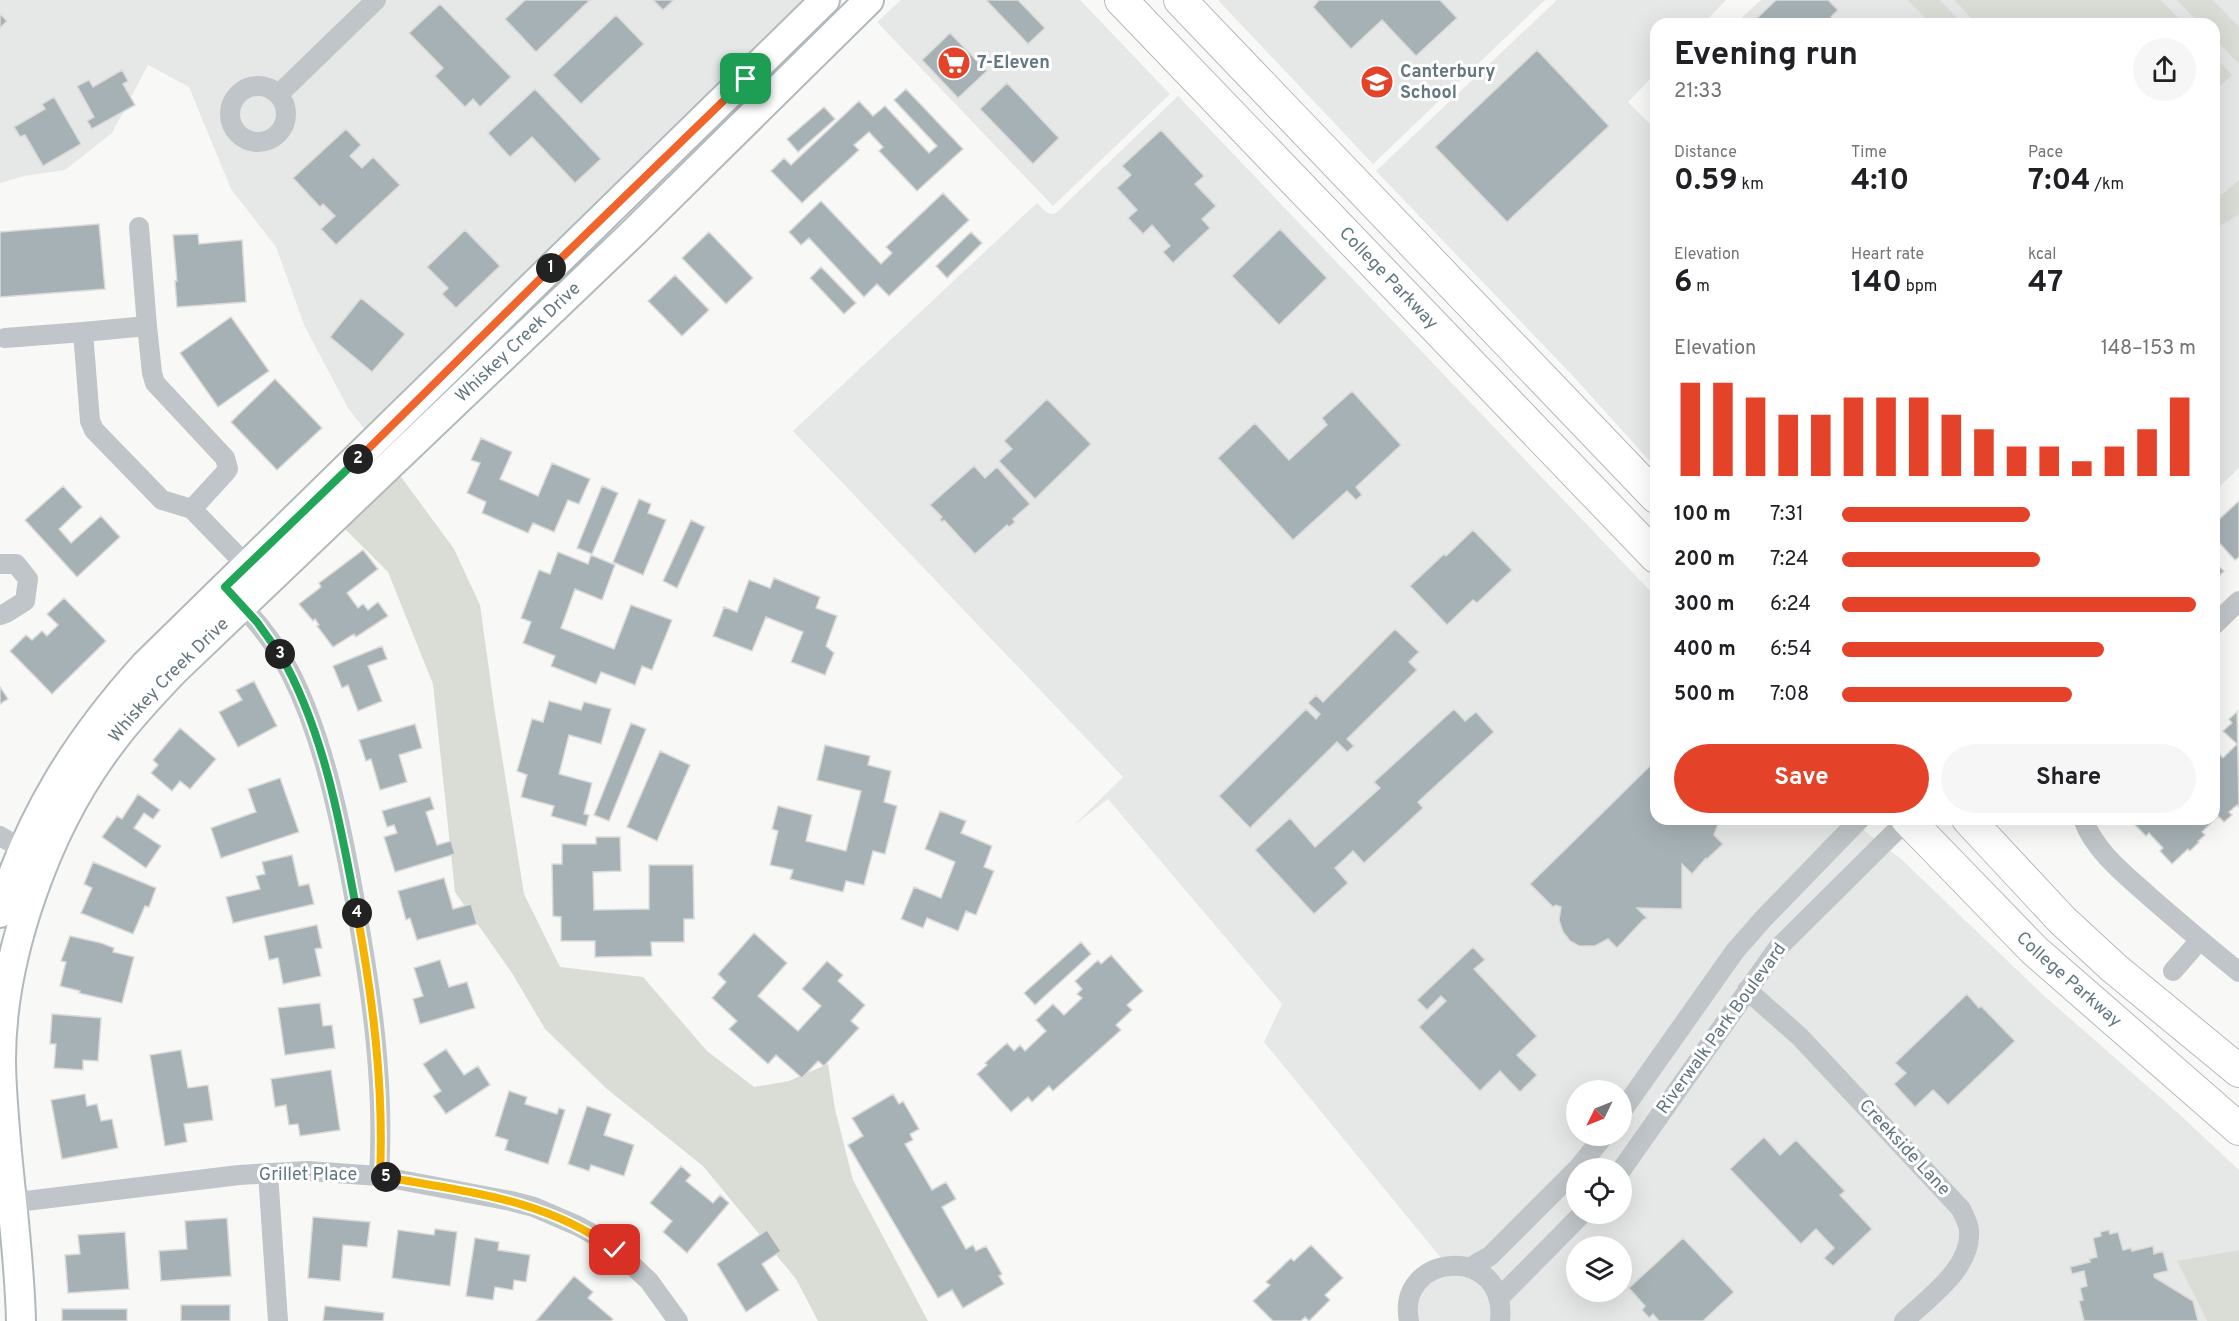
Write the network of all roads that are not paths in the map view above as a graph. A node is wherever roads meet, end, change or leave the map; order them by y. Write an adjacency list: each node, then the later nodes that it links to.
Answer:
1 (376, 0): 8 (street)
2 (869, 0): 6 (street, Whiskey Creek Drive)
3 (1120, 0): 7 (main road, College Parkway)
4 (1180, 0): 9 (main road)
5 (821, 1): 6 (street); 18 (street, Whiskey Creek Drive)
6 (843, 26): 19 (street, Whiskey Creek Drive)
7 (1186, 68): 9 (main road); 16 (main road, College Parkway)
8 (279, 94)
9 (1326, 153): 14 (main road)
10 (139, 227): 11 (street)
11 (147, 326): 12 (street); 15 (street)
12 (83, 332): 13 (street); 15 (street)
13 (5, 338)
14 (1650, 491)
15 (192, 509): 18 (street)
16 (1650, 551)
17 (0, 564): 21 (street)
18 (247, 566): 19 (street, Whiskey Creek Drive)
19 (234, 596): 28 (street, Whiskey Creek Drive); 41 (street)
20 (2239, 601): 22 (street)
21 (0, 615)
22 (2220, 619)
23 (1854, 825): 35 (street, Riverwalk Park Boulevard)
24 (1902, 825): 33 (street, Riverwalk Park Boulevard)
25 (1914, 825): 36 (main road, College Parkway)
26 (1974, 825): 34 (main road)
27 (2085, 825): 30 (street)
28 (22, 849): 29 (street, Whiskey Creek Drive); 43 (street, Whiskey Creek Drive)
29 (0, 913)
30 (2200, 940): 31 (street); 32 (street)
31 (2173, 971)
32 (2239, 972)
33 (1747, 990): 39 (street, Riverwalk Park Boulevard); 52 (street, Creekside Lane)
34 (2239, 1071)
35 (1632, 1097)
36 (2239, 1129)
37 (1596, 1146): 38 (street)
38 (1586, 1158)
39 (1630, 1158)
40 (268, 1173): 41 (street, Grillet Place); 43 (street, Grillet Place); 48 (street)
41 (380, 1176): 49 (street, Grillet Place)
42 (1566, 1180): 45 (street)
43 (6, 1204): 47 (street, Whiskey Creek Drive)
44 (1572, 1224): 46 (street)
45 (1471, 1267): 46 (street); 50 (street)
46 (1499, 1298): 51 (street)
47 (21, 1321)
48 (278, 1321)
49 (678, 1321)
50 (1409, 1321)
51 (1500, 1321)
52 (1904, 1321)

